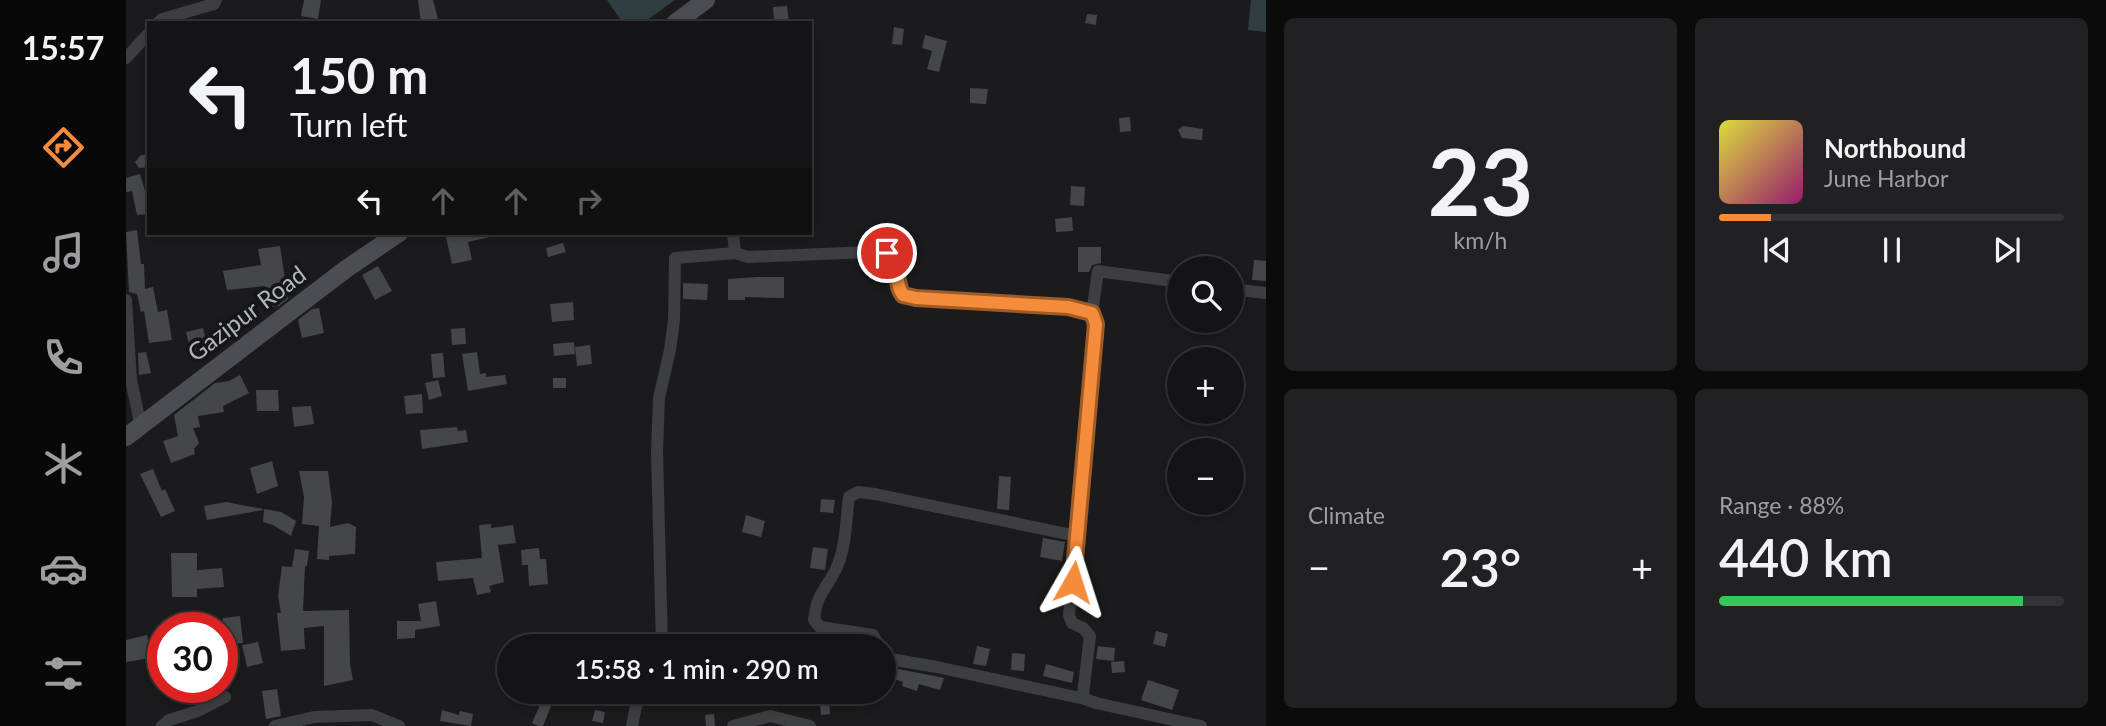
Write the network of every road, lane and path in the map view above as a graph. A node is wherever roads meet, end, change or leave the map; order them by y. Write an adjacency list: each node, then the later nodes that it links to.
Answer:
1 (216, 0): 3 (street)
2 (706, 0): 4 (street)
3 (160, 21)
4 (678, 21)
5 (147, 35): 6 (street)
6 (126, 58)
7 (396, 235): 15 (street, Gazipur Road)
8 (733, 235): 9 (street)
9 (735, 253): 14 (street); 18 (street)
10 (1167, 280): 14 (street)
11 (1244, 290): 12 (street)
12 (1266, 293)
13 (126, 300): 15 (street)
14 (1092, 313): 17 (street)
15 (141, 426): 16 (street, Gazipur Road)
16 (126, 437)
17 (1077, 536): 19 (street); 21 (street)
18 (662, 634)
19 (866, 634)
20 (896, 660): 21 (street)
21 (1085, 699): 31 (street)
22 (213, 703): 24 (street)
23 (636, 704): 28 (street)
24 (178, 722): 25 (street)
25 (162, 726)
26 (275, 726): 27 (street)
27 (399, 726)
28 (632, 726)
29 (733, 726): 30 (street)
30 (810, 726)
31 (1201, 726)

